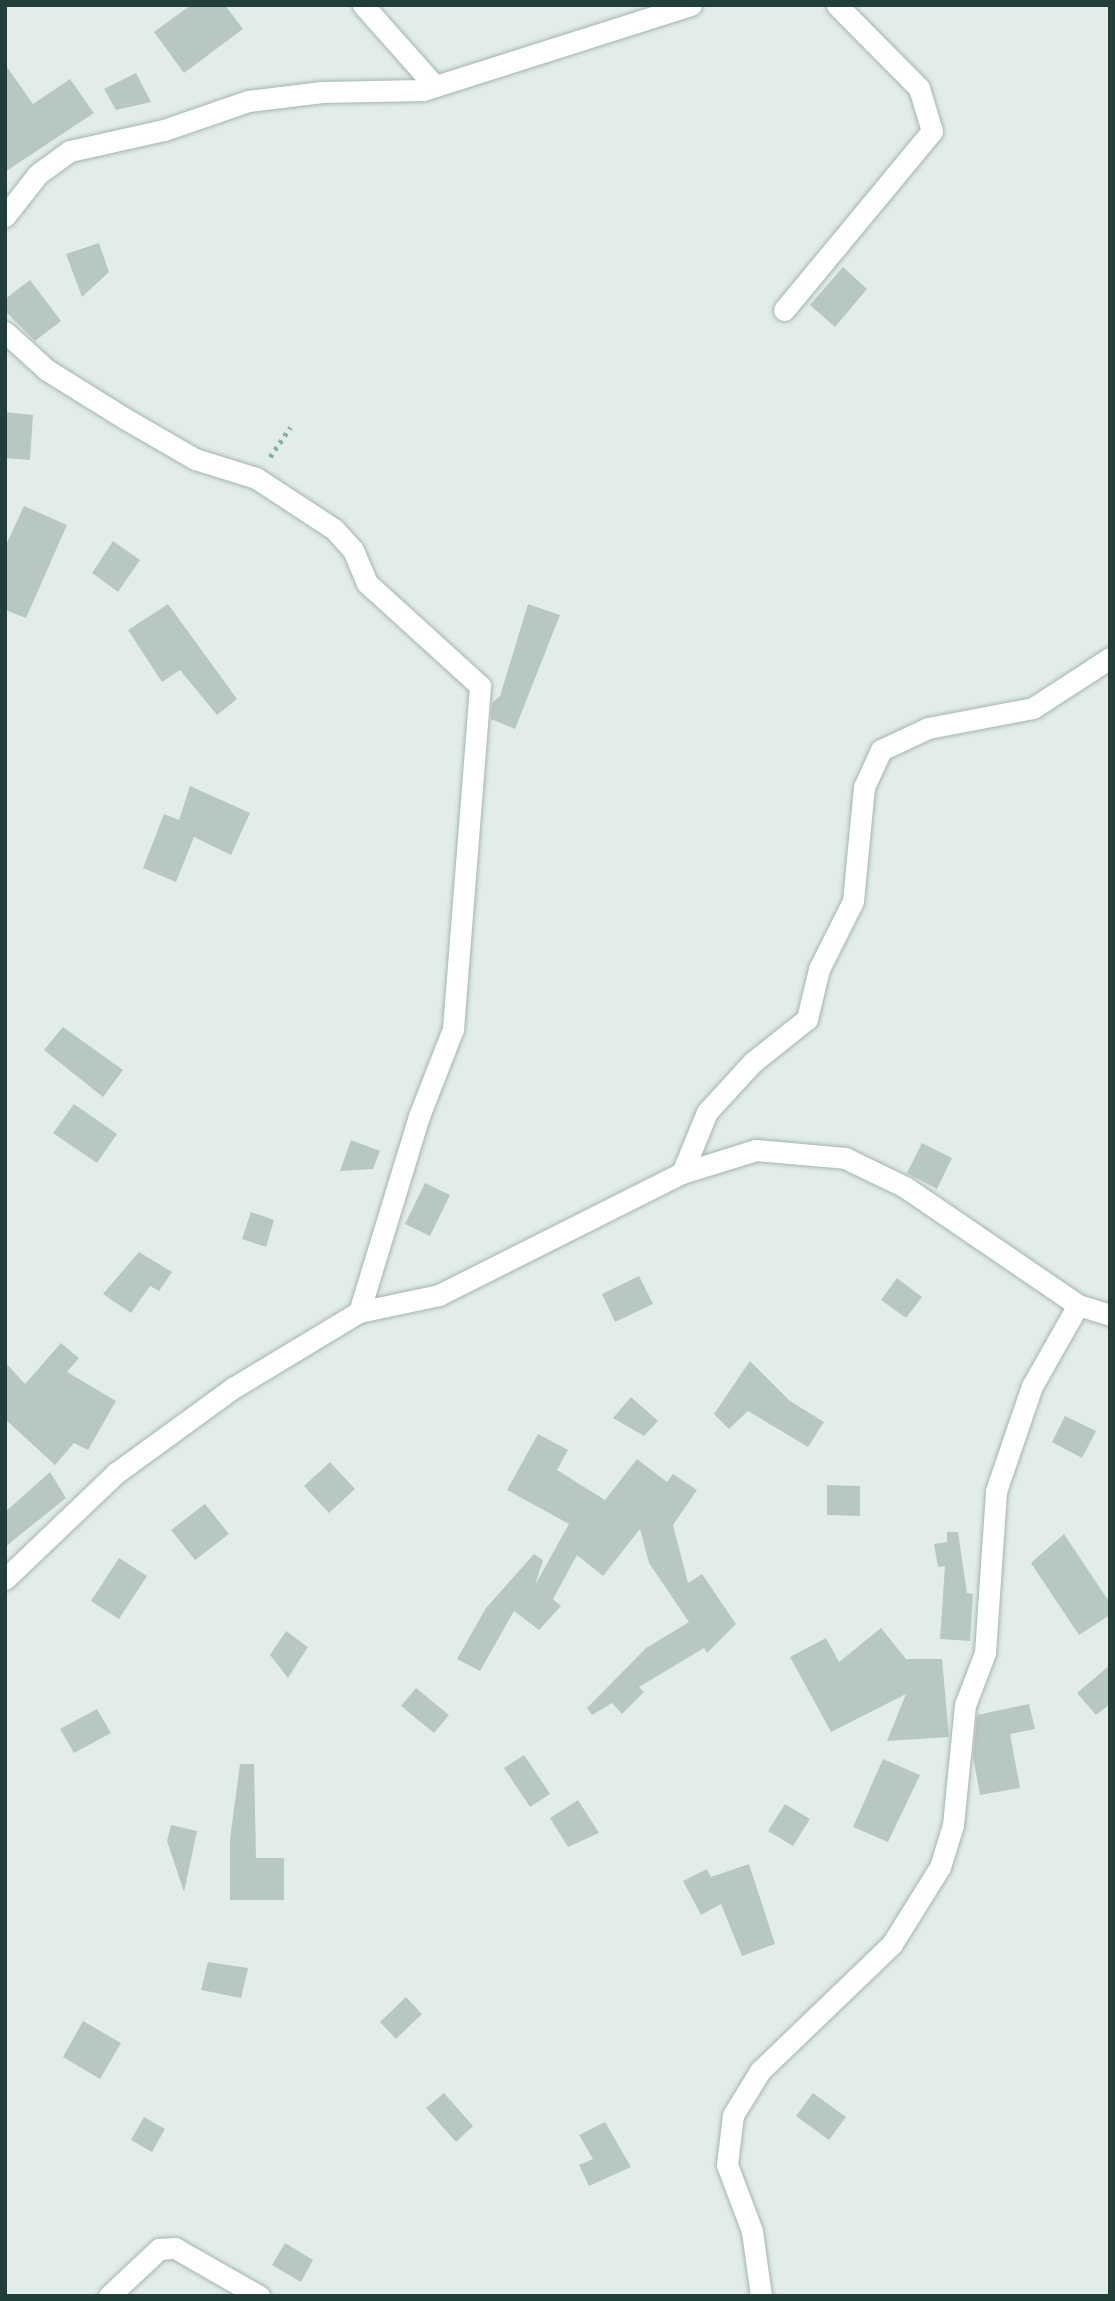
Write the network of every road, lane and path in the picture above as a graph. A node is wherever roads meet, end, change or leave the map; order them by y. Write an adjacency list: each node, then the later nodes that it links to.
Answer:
1 (363, 5): 4 (street)
2 (691, 5): 4 (street)
3 (837, 5): 6 (street)
4 (435, 86): 5 (street)
5 (5, 216)
6 (784, 310)
7 (5, 332): 9 (street)
8 (290, 427): 9 (path)
9 (256, 478): 13 (street)
10 (1110, 659): 11 (street)
11 (682, 1173): 12 (street); 13 (street)
12 (1078, 1305): 14 (street); 18 (street)
13 (359, 1312): 15 (street)
14 (1110, 1315)
15 (5, 1579)
16 (109, 2296): 17 (street)
17 (259, 2296)
18 (761, 2296)

